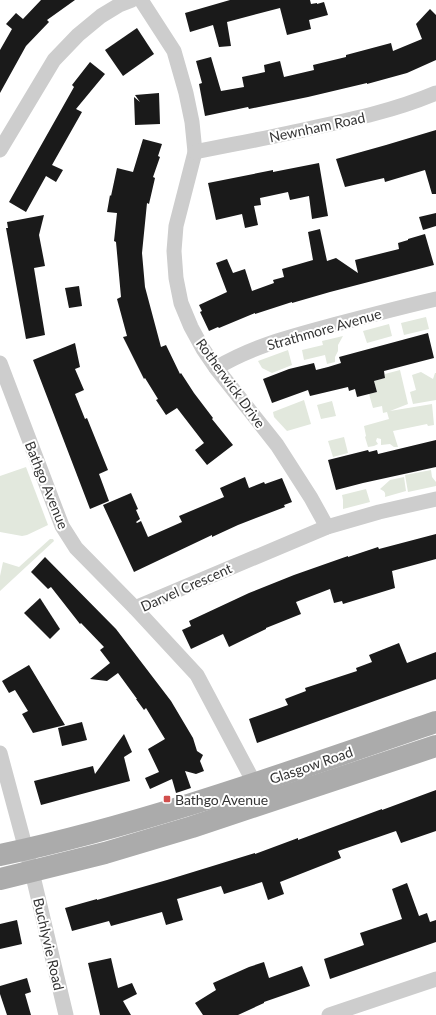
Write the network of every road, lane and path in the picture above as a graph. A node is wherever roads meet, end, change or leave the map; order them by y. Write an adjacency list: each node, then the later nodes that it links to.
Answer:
1 (132, 0): 4 (street)
2 (141, 0): 5 (street, Rotherwick Drive)
3 (436, 93): 5 (street, Newnham Road)
4 (0, 150)
5 (195, 152): 8 (street, Rotherwick Drive)
6 (436, 299): 8 (street, Strathmore Avenue)
7 (0, 364): 11 (street, Bathgo Avenue)
8 (216, 368): 10 (street, Rotherwick Drive)
9 (436, 499): 10 (street, Darvel Crescent)
10 (327, 527): 11 (street, Darvel Crescent)
11 (135, 608): 16 (street, Darvel Crescent)
12 (436, 722): 13 (main road, Glasgow Road)
13 (411, 730): 14 (main road); 16 (main road, Glasgow Road)
14 (428, 749): 17 (main road, Glasgow Road)
15 (0, 753): 20 (street, Buchlyvie Road)
16 (255, 784): 17 (street, Darvel Crescent); 18 (main road, Glasgow Road)
17 (266, 804): 19 (main road, Glasgow Road)
18 (120, 825): 19 (main road); 20 (main road, Glasgow Road)
19 (125, 848): 22 (main road, Glasgow Road)
20 (26, 850): 21 (main road, Glasgow Road); 22 (street, Buchlyvie Road)
21 (0, 855)
22 (32, 872): 23 (main road, Glasgow Road); 25 (street, Buchlyvie Road)
23 (0, 879)
24 (436, 979): 26 (street)
25 (66, 1015)
26 (328, 1015)

